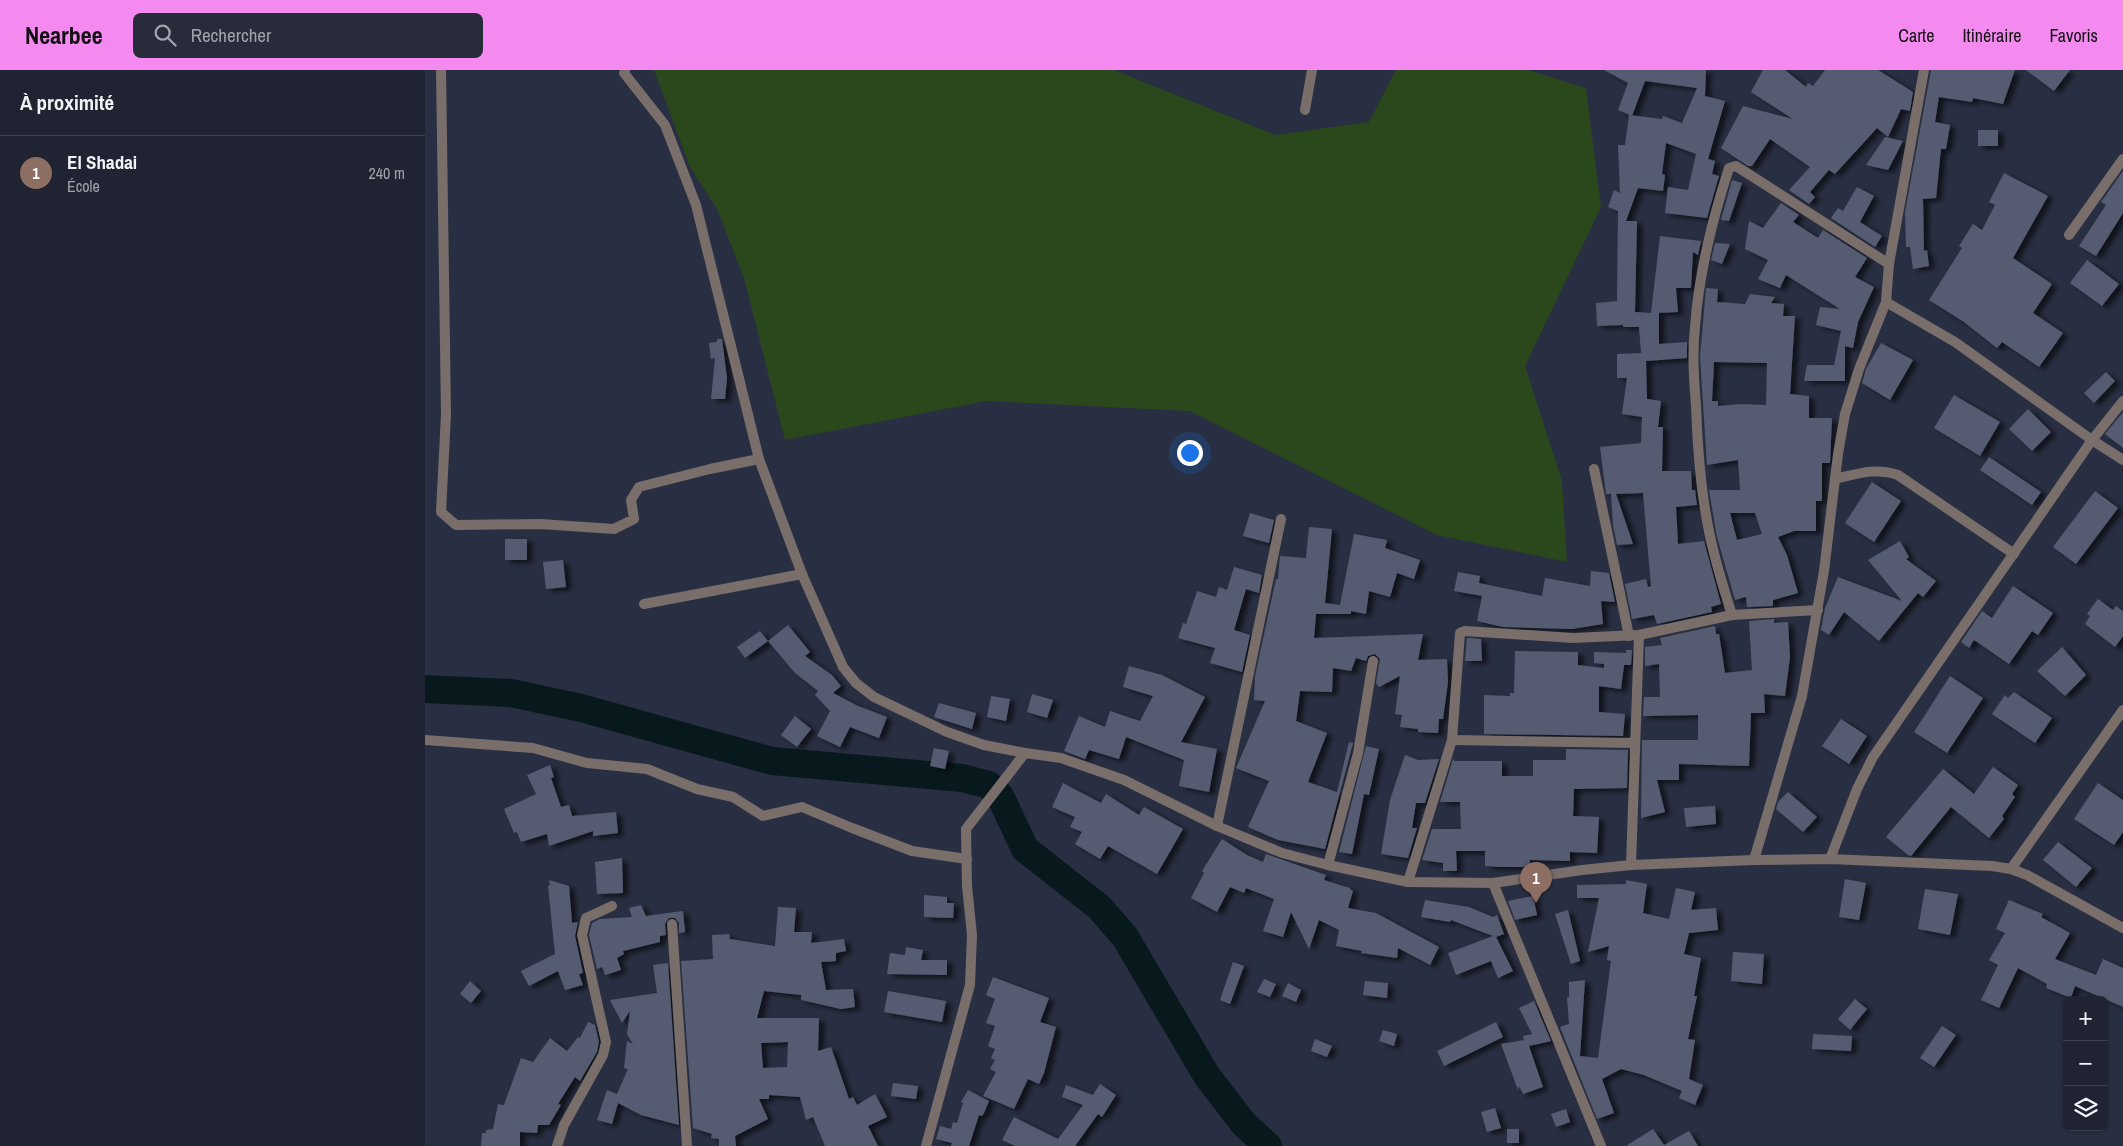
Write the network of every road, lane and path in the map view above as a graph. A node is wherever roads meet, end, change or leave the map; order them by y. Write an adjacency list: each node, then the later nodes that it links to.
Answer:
1 (441, 70): 12 (street)
2 (625, 70): 12 (street)
3 (1312, 70): 5 (street)
4 (1924, 70): 8 (street)
5 (1305, 110)
6 (2123, 159): 7 (street)
7 (2069, 235)
8 (1889, 264): 9 (street); 21 (street)
9 (1886, 302): 11 (street); 15 (street)
10 (2123, 401): 11 (street)
11 (2092, 440): 13 (street); 17 (street)
12 (759, 459): 18 (street)
13 (2123, 460)
14 (1594, 469): 22 (street)
15 (1835, 479): 17 (street); 20 (street)
16 (1281, 520): 29 (street)
17 (2014, 554): 32 (street)
18 (802, 574): 19 (street); 28 (street)
19 (643, 604)
20 (1818, 610): 21 (street); 31 (street)
21 (1732, 615): 22 (street)
22 (1634, 636): 26 (street); 27 (street)
23 (1373, 661): 33 (street)
24 (2123, 710): 35 (street)
25 (425, 740): 30 (street)
26 (1452, 740): 27 (street); 36 (street)
27 (1635, 743): 34 (street)
28 (1025, 753): 29 (street); 30 (street)
29 (1217, 826): 33 (street)
30 (967, 860): 43 (street)
31 (1753, 860): 32 (street); 34 (street)
32 (1830, 860): 35 (street)
33 (1328, 865): 36 (street)
34 (1631, 865): 37 (street)
35 (2011, 869): 40 (street)
36 (1408, 882): 37 (street)
37 (1493, 883): 44 (street)
38 (612, 906): 41 (street)
39 (672, 924): 42 (street)
40 (2123, 928)
41 (557, 1146)
42 (687, 1146)
43 (926, 1146)
44 (1601, 1146)

